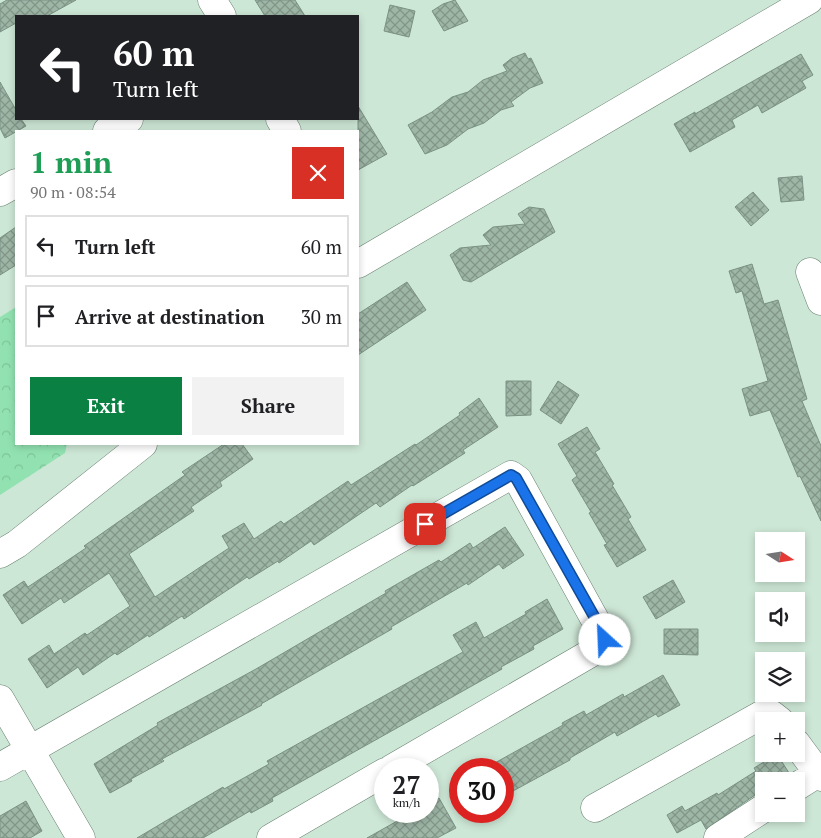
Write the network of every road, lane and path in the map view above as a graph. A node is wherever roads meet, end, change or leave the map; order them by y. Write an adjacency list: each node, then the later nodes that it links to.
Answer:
1 (212, 0): 3 (street)
2 (809, 0): 8 (street)
3 (221, 15)
4 (127, 120): 5 (street)
5 (109, 130)
6 (15, 184): 7 (street)
7 (0, 192)
8 (359, 259)
9 (810, 272): 10 (street)
10 (821, 301)
11 (142, 445): 12 (street)
12 (0, 554)
13 (0, 698): 15 (street)
14 (755, 718): 21 (street)
15 (30, 750): 16 (street); 18 (street); 23 (street)
16 (410, 758)
17 (804, 762): 20 (street)
18 (0, 767)
19 (374, 778): 24 (street)
20 (812, 779)
21 (595, 808)
22 (755, 814): 25 (street)
23 (81, 838)
24 (271, 838)
25 (718, 838)

